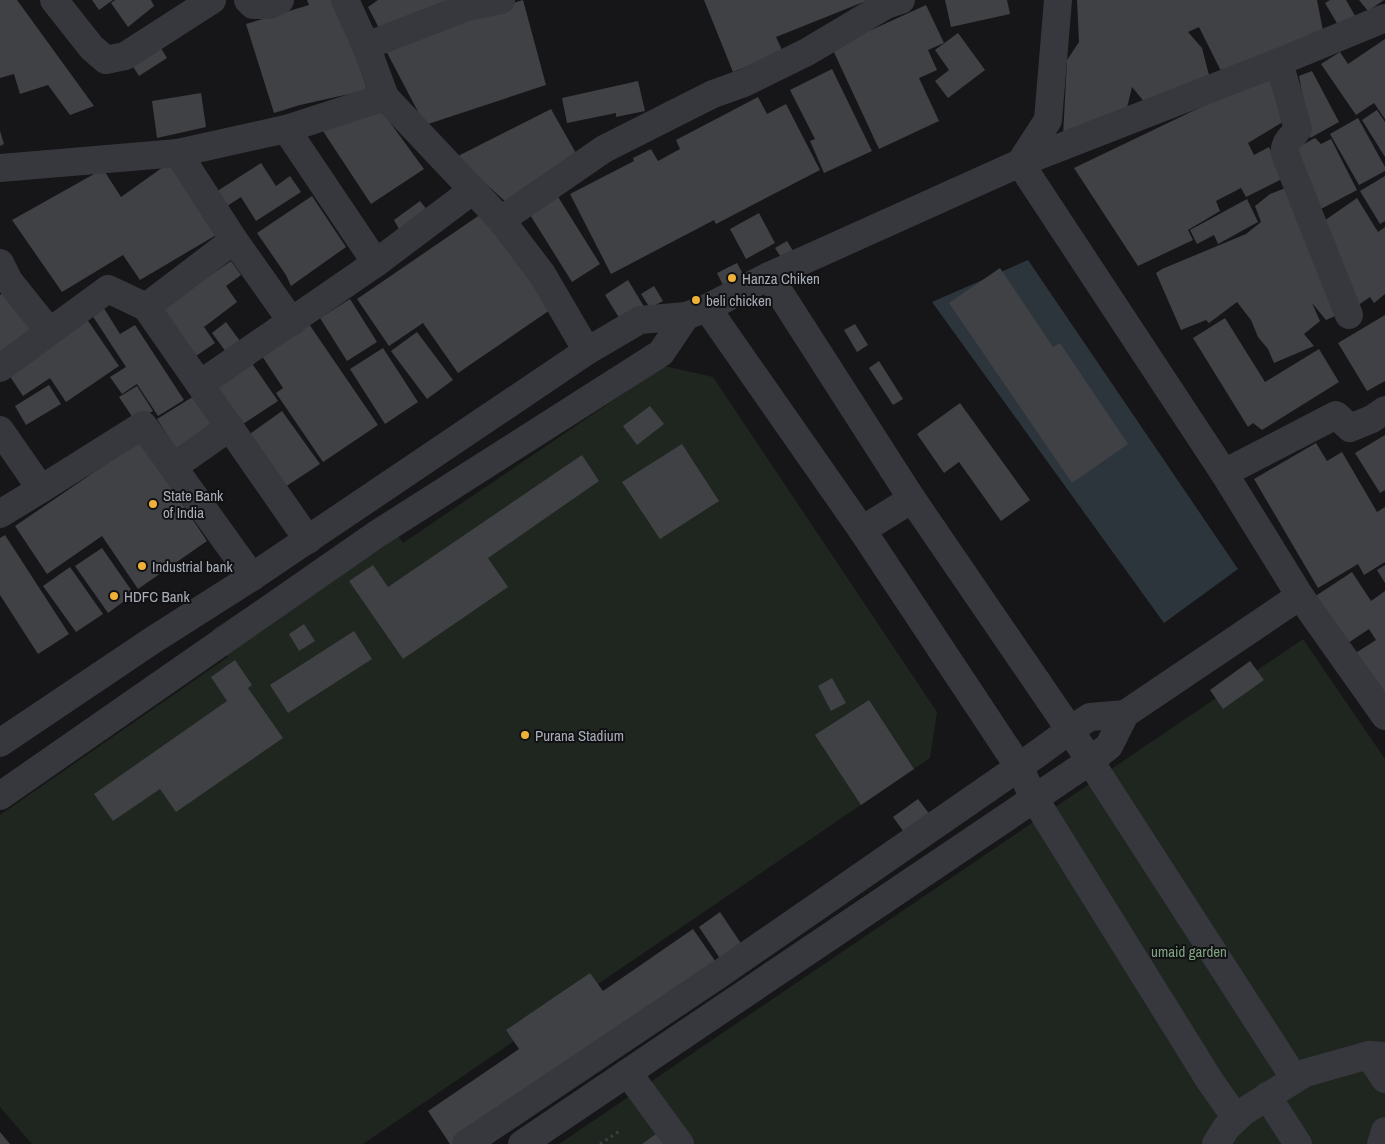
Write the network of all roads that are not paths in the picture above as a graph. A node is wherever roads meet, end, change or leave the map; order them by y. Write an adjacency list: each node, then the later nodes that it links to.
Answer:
1 (54, 0): 2 (street)
2 (212, 0)
3 (248, 0): 4 (street)
4 (280, 0)
5 (345, 0): 10 (street)
6 (501, 0): 10 (street)
7 (901, 0): 18 (street)
8 (1058, 0): 15 (street)
9 (1385, 18): 11 (street)
10 (366, 46): 12 (street)
11 (1279, 62): 15 (street); 25 (street)
12 (385, 97): 13 (street); 17 (street)
13 (286, 129): 14 (street); 20 (street)
14 (178, 153): 16 (street); 19 (street)
15 (1020, 163): 21 (street); 35 (street)
16 (0, 168)
17 (473, 190): 18 (street); 20 (street)
18 (501, 220): 28 (street)
19 (234, 240): 23 (street); 26 (street)
20 (376, 263): 26 (street)
21 (769, 276): 24 (street); 37 (street)
22 (3, 277): 27 (street)
23 (146, 307): 27 (street); 30 (street)
24 (697, 312): 28 (street); 39 (street); 49 (street)
25 (1349, 315)
26 (292, 322): 30 (street)
27 (48, 331): 29 (street)
28 (587, 351): 40 (street)
29 (0, 368)
30 (200, 384): 32 (street)
31 (1385, 410): 35 (street)
32 (230, 427): 34 (street); 40 (street)
33 (0, 430): 36 (street)
34 (173, 468): 36 (street); 41 (street)
35 (1224, 474): 42 (street)
36 (41, 489): 38 (street)
37 (912, 499): 39 (street); 45 (street)
38 (0, 514)
39 (862, 530): 48 (street)
40 (308, 540): 41 (street)
41 (252, 577): 46 (street)
42 (1300, 596): 43 (street); 44 (street)
43 (1125, 714): 45 (street); 47 (street)
44 (1385, 716)
45 (1070, 730): 47 (street); 48 (street)
46 (0, 743)
47 (1090, 761): 50 (street); 53 (street)
48 (1019, 767): 50 (street); 58 (street)
49 (0, 796)
50 (1034, 798): 52 (street); 56 (street)
51 (1377, 1056): 53 (street); 54 (street)
52 (628, 1073): 59 (street); 60 (street)
53 (1295, 1079): 55 (street)
54 (1385, 1079)
55 (1267, 1096): 56 (street); 62 (street)
56 (1236, 1118): 61 (street)
57 (1385, 1131): 63 (street)
58 (466, 1144)
59 (522, 1144)
60 (680, 1144)
61 (1216, 1144)
62 (1298, 1144)
63 (1381, 1144)

